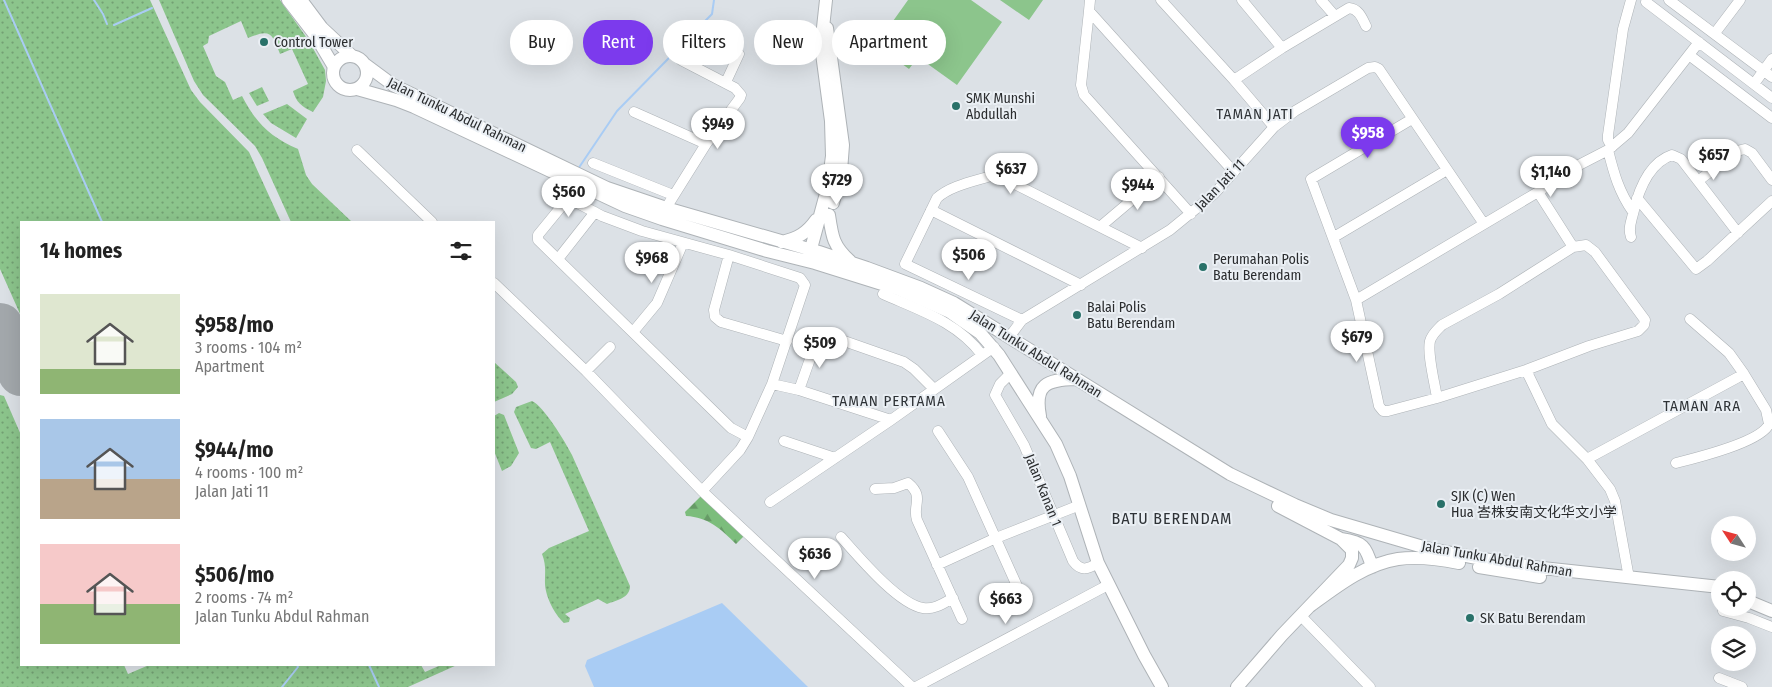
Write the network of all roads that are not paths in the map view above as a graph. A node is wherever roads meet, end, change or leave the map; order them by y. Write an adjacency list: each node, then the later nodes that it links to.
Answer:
1 (288, 0): 24 (main road)
2 (301, 0): 19 (main road)
3 (1090, 0): 12 (street)
4 (1161, 0): 26 (street)
5 (1242, 0): 17 (street)
6 (1321, 0): 13 (street)
7 (1631, 0): 36 (street)
8 (1669, 0): 15 (street)
9 (1740, 0): 15 (street)
10 (1646, 2): 16 (street)
11 (825, 6): 54 (main road)
12 (1089, 12): 40 (street); 41 (street)
13 (1335, 16): 14 (street); 17 (street)
14 (1366, 26)
15 (1714, 32): 25 (street)
16 (1699, 42): 18 (street); 28 (street)
17 (1282, 48): 26 (street)
18 (1689, 54): 32 (street); 36 (street)
19 (352, 56): 21 (main road); 24 (main road)
20 (1772, 59): 25 (street)
21 (366, 65): 29 (main road); 50 (main road, Jalan Tunku Abdul Rahman)
22 (691, 65): 27 (street)
23 (734, 65): 27 (street)
24 (334, 67): 29 (main road)
25 (1768, 73): 28 (street)
26 (1234, 80): 34 (street)
27 (726, 82): 35 (street)
28 (1754, 84): 30 (street)
29 (357, 89): 44 (main road, Jalan Tunku Abdul Rahman)
30 (1772, 98)
31 (634, 112): 35 (street)
32 (1772, 118)
33 (1412, 119): 34 (street, Jalan Jati 11); 39 (street); 61 (street)
34 (1274, 127): 40 (street, Jalan Jati 11)
35 (706, 144): 46 (street)
36 (1610, 148): 45 (street); 53 (street)
37 (357, 150): 56 (street)
38 (593, 163): 46 (street)
39 (1447, 170): 57 (street); 61 (street)
40 (1234, 172): 55 (street, Jalan Jati 11)
41 (1159, 177): 55 (street); 58 (street)
42 (1772, 180): 43 (street)
43 (1698, 181): 48 (street); 60 (street)
44 (579, 186): 47 (street); 59 (main road, Jalan Tunku Abdul Rahman)
45 (1538, 192): 57 (street); 65 (street)
46 (673, 195): 50 (street)
47 (568, 198): 52 (street); 69 (street)
48 (1637, 198): 53 (street); 60 (street)
49 (1772, 201): 60 (street)
50 (666, 208): 63 (main road, Jalan Tunku Abdul Rahman)
51 (932, 210): 58 (street); 72 (street); 76 (street)
52 (595, 212): 64 (street); 69 (street)
53 (1634, 212): 62 (street)
54 (825, 214): 63 (main road); 68 (main road); 70 (main road)
55 (1191, 214): 66 (street, Jalan Jati 11)
56 (431, 221)
57 (1484, 224): 74 (street)
58 (1101, 226): 66 (street)
59 (694, 229): 64 (street); 68 (main road, Jalan Tunku Abdul Rahman)
60 (1738, 233)
61 (1334, 237): 74 (street)
62 (1631, 237)
63 (782, 242): 68 (main road, Jalan Tunku Abdul Rahman)
64 (685, 244): 67 (street); 77 (street)
65 (1573, 247): 83 (street); 91 (street)
66 (1142, 248): 72 (street, Jalan Jati 11)
67 (729, 255): 79 (street); 79 (street)
68 (813, 256): 70 (main road, Jalan Tunku Abdul Rahman); 81 (main road, Jalan Tunku Abdul Rahman)
69 (558, 259): 77 (street)
70 (852, 263): 78 (main road, Jalan Tunku Abdul Rahman)
71 (495, 284): 84 (street)
72 (1081, 285): 76 (street, Jalan Jati 11)
73 (883, 294): 82 (street)
74 (1356, 300): 91 (street)
75 (1690, 319): 86 (street)
76 (1022, 320): 78 (street, Jalan Jati 11)
77 (633, 332): 96 (street)
78 (1010, 336): 87 (main road, Jalan Tunku Abdul Rahman)
79 (787, 341): 88 (street)
80 (610, 347): 84 (street)
81 (994, 347): 82 (street); 85 (main road, Jalan Tunku Abdul Rahman)
82 (982, 355): 89 (street)
83 (1526, 370): 91 (street); 99 (street)
84 (586, 371): 103 (street)
85 (1011, 373): 93 (main road, Jalan Tunku Abdul Rahman); 106 (street, Jalan Kanan 1)
86 (1744, 374): 92 (street); 99 (street)
87 (1075, 379): 93 (main road); 101 (main road, Jalan Tunku Abdul Rahman)
88 (772, 384): 90 (street); 96 (street)
89 (934, 389): 90 (street); 94 (street)
90 (799, 390): 94 (street)
91 (1437, 398)
92 (1769, 408): 100 (street)
93 (1041, 419): 105 (main road, Jalan Tunku Abdul Rahman)
94 (891, 420): 98 (street)
95 (938, 431): 108 (street)
96 (748, 438): 103 (street)
97 (784, 441): 98 (street)
98 (835, 458): 104 (street)
99 (1588, 458): 113 (street)
100 (1676, 463)
101 (1230, 474): 109 (main road); 113 (main road, Jalan Tunku Abdul Rahman)
102 (875, 489): 111 (street)
103 (702, 491): 130 (street)
104 (770, 502)
105 (1080, 505): 106 (street); 110 (main road, Jalan Tunku Abdul Rahman)
106 (1054, 516): 108 (street); 110 (street, Jalan Kanan 1)
107 (841, 537): 118 (street)
108 (996, 538): 111 (street); 117 (street)
109 (1341, 538): 112 (main road); 121 (main road)
110 (1098, 563): 114 (main road, Jalan Tunku Abdul Rahman)
111 (937, 565): 118 (street)
112 (1372, 567): 116 (main road, Jalan Tunku Abdul Rahman); 121 (main road, Jalan Tunku Abdul Rahman)
113 (1629, 578): 115 (main road, Jalan Tunku Abdul Rahman)
114 (1108, 585): 129 (main road, Jalan Tunku Abdul Rahman); 131 (street)
115 (1711, 586)
116 (1711, 594)
117 (1022, 597)
118 (953, 598): 125 (street)
119 (1756, 598): 122 (main road)
120 (1756, 603): 122 (main road)
121 (1310, 606): 123 (main road)
122 (1769, 607): 126 (street)
123 (1301, 616): 132 (main road); 133 (street)
124 (1740, 616): 126 (street)
125 (962, 619)
126 (1757, 621): 127 (street)
127 (1772, 627)
128 (1719, 678): 134 (street)
129 (1160, 686)
130 (912, 687)
131 (916, 687)
132 (1237, 687)
133 (1370, 687)
134 (1742, 687)

